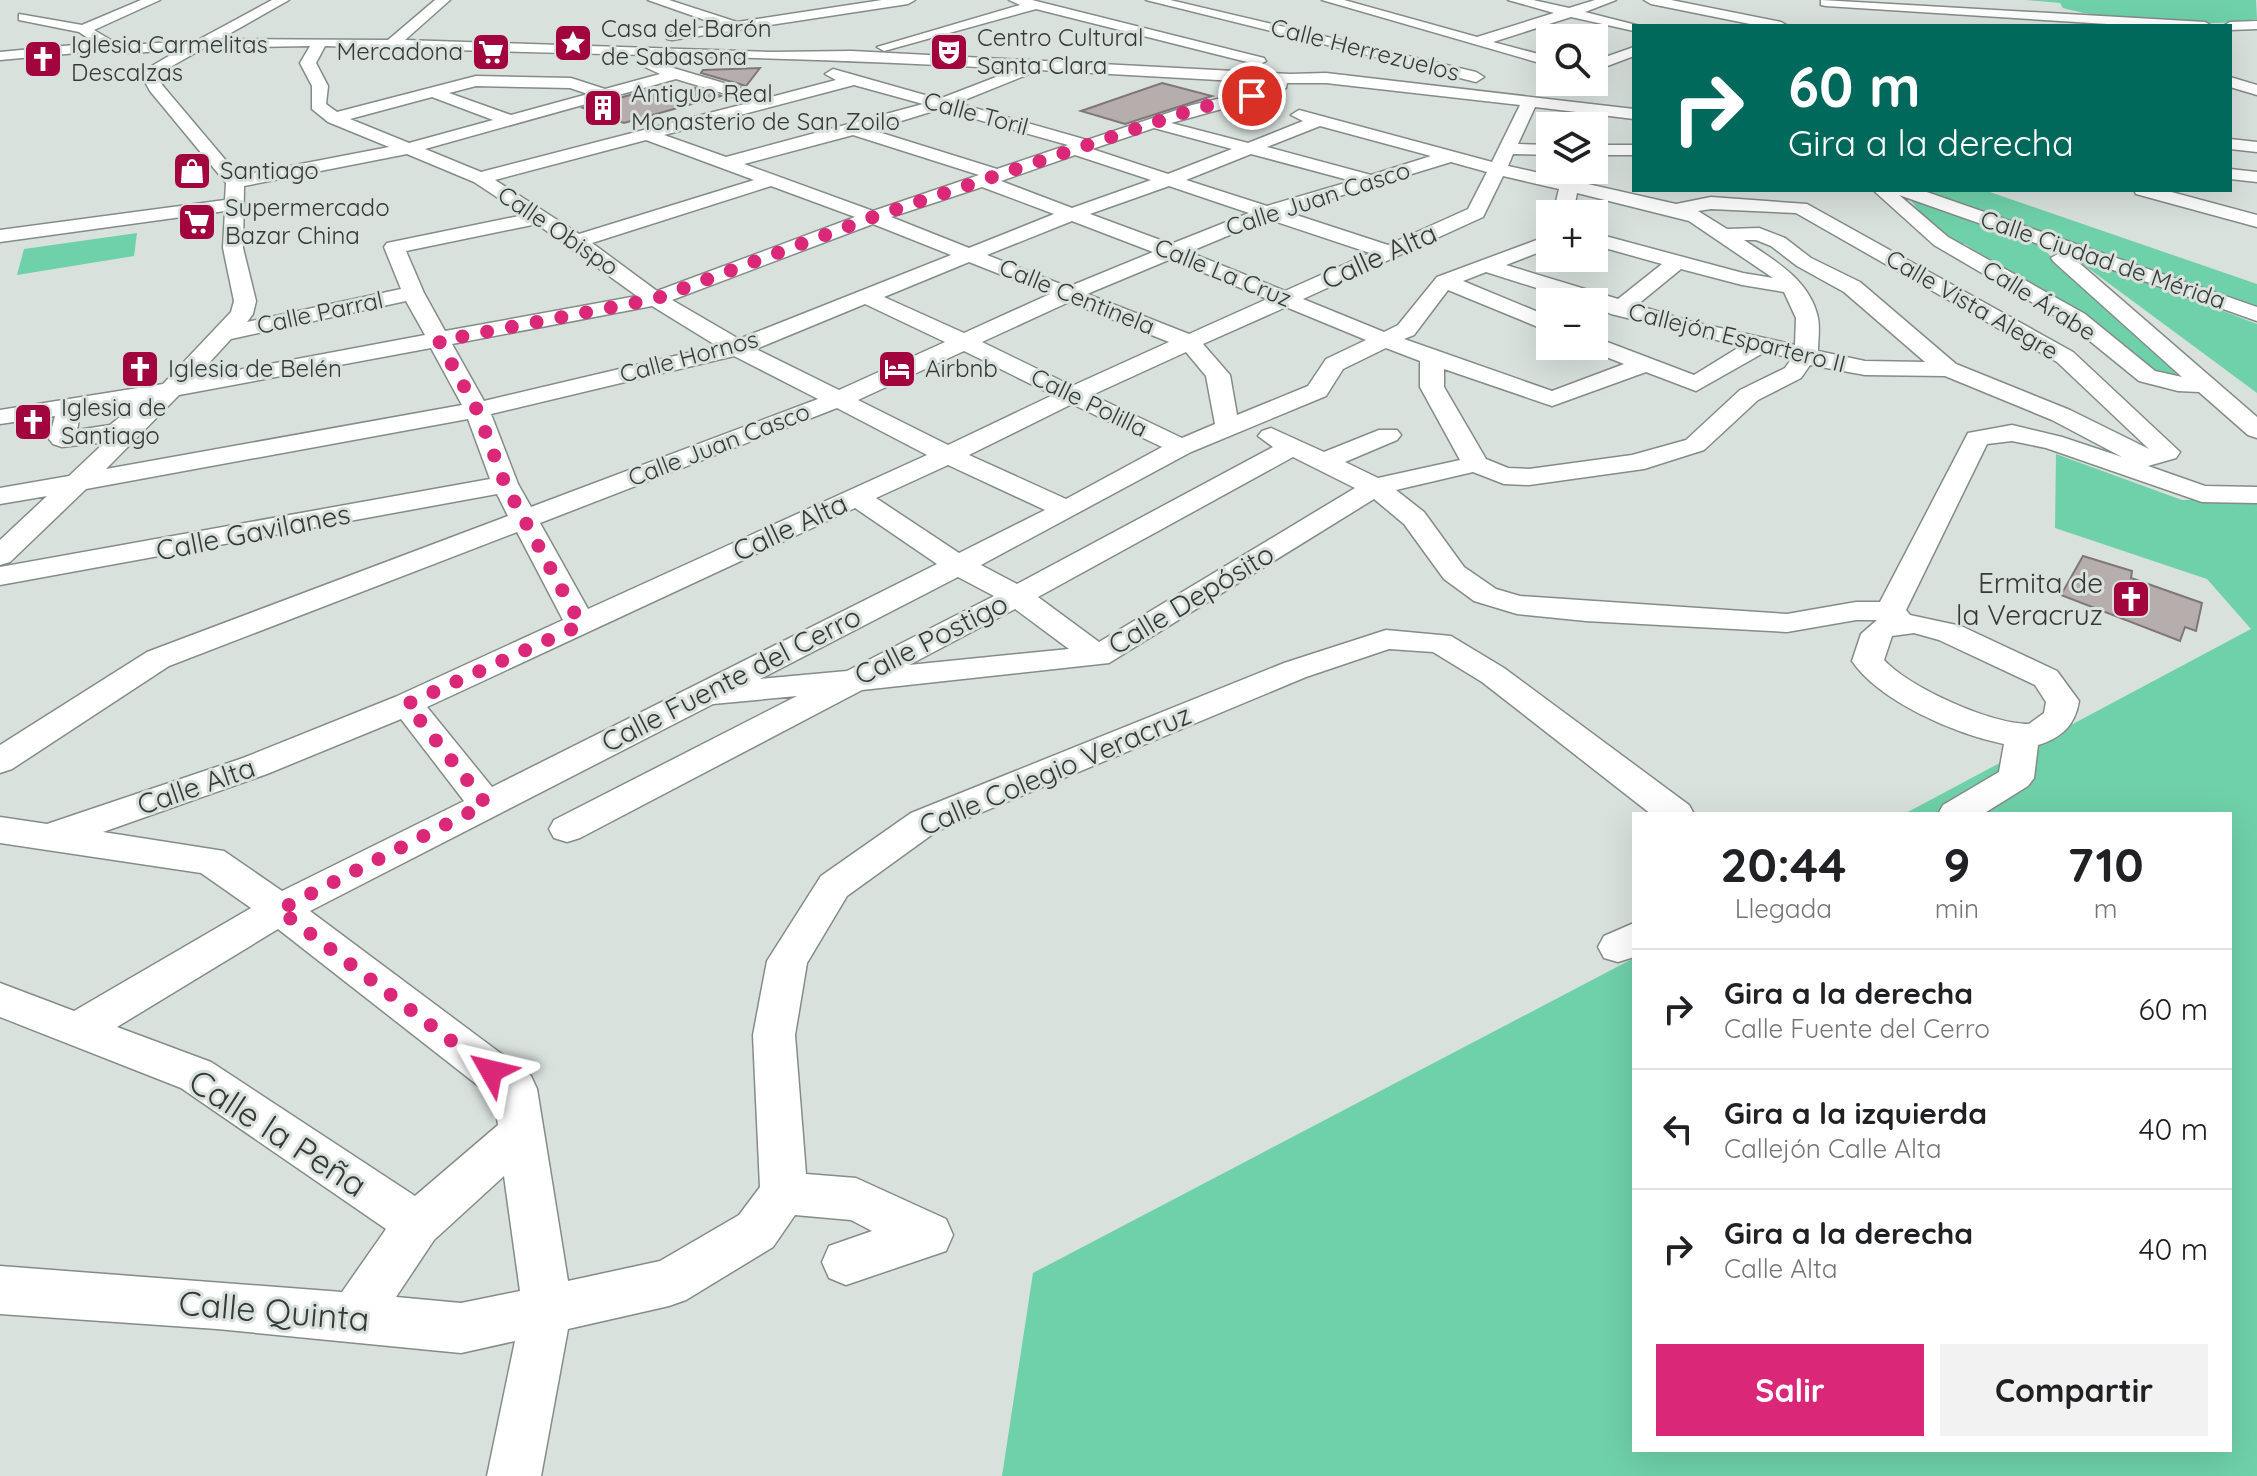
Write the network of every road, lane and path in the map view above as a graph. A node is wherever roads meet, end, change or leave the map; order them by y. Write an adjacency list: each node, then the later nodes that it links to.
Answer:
1 (153, 0): 36 (street)
2 (282, 0): 41 (street)
3 (443, 0): 25 (street)
4 (655, 0): 33 (street)
5 (798, 0): 18 (street)
6 (908, 0): 18 (street)
7 (1016, 0): 16 (street)
8 (1153, 0): 21 (street, Calle Herrezuelos)
9 (1329, 0): 40 (street)
10 (1515, 0): 22 (street)
11 (1609, 0): 22 (street)
12 (1651, 0): 20 (street)
13 (1735, 1): 20 (street)
14 (1090, 4): 19 (street)
15 (1241, 4): 21 (street)
16 (1035, 5): 19 (street); 24 (street)
17 (1825, 5): 29 (street); 30 (street)
18 (843, 11): 33 (street)
19 (1062, 11): 37 (street)
20 (1705, 11): 27 (street); 28 (street)
21 (1211, 12): 37 (street); 44 (street, Calle Herrezuelos)
22 (1571, 12): 34 (street); 40 (street)
23 (24, 17): 36 (street)
24 (977, 21): 35 (street); 49 (street)
25 (416, 23): 26 (street); 42 (street)
26 (388, 24)
27 (1685, 24)
28 (1771, 24)
29 (1931, 24)
30 (2169, 24)
31 (2257, 25): 32 (street)
32 (2232, 26)
33 (739, 27): 39 (street)
34 (1632, 27)
35 (1004, 28)
36 (83, 29): 43 (street)
37 (1139, 31): 56 (street); 58 (street)
38 (320, 42): 41 (street); 42 (street); 74 (street)
39 (633, 42): 45 (street); 46 (street)
40 (1477, 42): 52 (street)
41 (203, 44): 43 (street); 104 (street)
42 (392, 44): 45 (street)
43 (110, 46): 50 (street)
44 (1359, 48): 58 (street); 66 (street, Calle Herrezuelos)
45 (581, 49): 46 (street)
46 (611, 50): 47 (street); 53 (street)
47 (648, 51): 51 (street); 53 (street)
48 (1632, 52): 54 (street)
49 (852, 55): 51 (street); 55 (street)
50 (0, 56)
51 (772, 56): 59 (street, Calle Toril)
52 (1536, 58)
53 (628, 59): 57 (street)
54 (1608, 61)
55 (1039, 64): 56 (street); 70 (street)
56 (1077, 66): 58 (street)
57 (676, 74): 65 (street); 69 (street)
58 (1313, 74): 62 (street); 67 (street)
59 (853, 80): 69 (street); 70 (street, Calle Toril)
60 (2232, 83): 63 (street)
61 (1200, 88): 67 (street)
62 (1426, 89): 66 (street); 68 (street)
63 (2257, 90)
64 (433, 92): 65 (street); 74 (street); 75 (street)
65 (603, 94): 75 (street)
66 (1530, 95): 72 (street); 92 (street, Calle Alta)
67 (1238, 99): 77 (street); 78 (street)
68 (1398, 102)
69 (766, 104): 73 (street); 82 (street)
70 (941, 104): 79 (street); 84 (street, Calle Toril)
71 (1370, 114): 78 (street, Calle Hornos)
72 (1632, 114)
73 (786, 115)
74 (334, 118): 87 (street, Calle Obispo)
75 (510, 120): 87 (street)
76 (812, 123): 79 (street, Calle La Cruz)
77 (1153, 123): 84 (street); 85 (street)
78 (1331, 123): 85 (street, Calle Hornos); 91 (street)
79 (845, 131): 93 (street); 100 (street, Calle La Cruz)
80 (2232, 132): 81 (street)
81 (2257, 134)
82 (649, 135): 93 (street, Calle Centinela); 99 (street)
83 (2232, 144): 86 (street)
84 (1080, 147): 100 (street); 103 (street, Calle Toril)
85 (1251, 147): 102 (street); 103 (street, Calle Hornos)
86 (2257, 147)
87 (406, 149): 99 (street, Calle Obispo); 104 (street)
88 (1608, 150): 89 (street)
89 (1632, 150)
90 (1536, 153): 92 (street)
91 (1451, 156): 92 (street); 102 (street, Calle Juan Casco)
92 (1503, 159): 97 (street); 122 (street, Calle Alta)
93 (725, 163): 101 (street, Calle Centinela)
94 (2232, 167): 96 (street)
95 (2232, 167): 98 (street)
96 (2257, 170)
97 (1536, 173)
98 (2257, 177)
99 (480, 178): 113 (street, Calle Obispo)
100 (992, 178): 112 (street, Calle La Cruz); 114 (street)
101 (772, 180): 114 (street, Calle Centinela); 118 (street)
102 (1371, 180): 111 (street, Calle Juan Casco)
103 (1167, 181): 111 (street, Calle Toril); 112 (street, Calle Hornos)
104 (235, 182): 109 (street)
105 (1566, 184): 110 (street)
106 (1884, 192): 149 (street, Calle Árabe)
107 (1909, 192): 123 (street, Calle Ciudad de Mérida)
108 (2150, 192): 115 (street)
109 (236, 204): 117 (street); 137 (street)
110 (1676, 210): 116 (street); 163 (street, Calle Vista Alegre)
111 (1265, 213): 121 (street, Calle Juan Casco); 122 (street, Calle Toril)
112 (1069, 215): 121 (street, Calle La Cruz); 124 (street, Calle Hornos)
113 (541, 217): 118 (street, Calle Obispo); 129 (street)
114 (873, 217): 124 (street, Calle Centinela); 133 (street)
115 (2257, 221)
116 (1722, 234): 128 (street); 148 (street)
117 (0, 236)
118 (577, 241): 133 (street, Calle Obispo)
119 (1608, 243): 125 (street)
120 (1536, 246): 126 (street)
121 (1170, 251): 130 (street, Calle Juan Casco); 132 (street, Calle La Cruz)
122 (1388, 252): 132 (street, Calle Alta)
123 (2090, 254): 135 (street, Calle Ciudad de Mérida); 149 (street)
124 (972, 255): 130 (street, Calle Centinela); 131 (street, Calle Hornos)
125 (1678, 261): 128 (street); 134 (street)
126 (1485, 265): 127 (street); 134 (street, Callejón Espartero II)
127 (1444, 281): 136 (street); 140 (street, Calle Fuente del Cerro)
128 (1792, 287): 145 (street)
129 (413, 293): 137 (street, Calle Parral); 139 (street)
130 (1066, 295): 138 (street, Calle Juan Casco); 141 (street, Calle Centinela)
131 (867, 297): 138 (street, Calle Polilla); 143 (street, Calle Hornos)
132 (1286, 298): 140 (street, Calle La Cruz); 141 (street, Calle Alta)
133 (655, 299): 139 (street); 143 (street, Calle Obispo)
134 (1619, 309): 142 (street, Callejón Espartero II)
135 (2257, 314)
136 (1536, 319)
137 (227, 333): 150 (street)
138 (966, 340): 151 (street, Calle Polilla); 152 (street, Calle Juan Casco)
139 (439, 341): 150 (street); 153 (street)
140 (1387, 341): 146 (street, Calle La Cruz); 155 (street, Calle Fuente del Cerro)
141 (1189, 342): 151 (street, Calle Alta); 155 (street, Calle Centinela)
142 (1763, 343): 145 (street, Callejón Espartero II); 147 (street)
143 (737, 348): 152 (street, Calle Obispo); 153 (street, Calle Hornos)
144 (1608, 350): 147 (street)
145 (1806, 354): 148 (street, Callejón Espartero II); 162 (street)
146 (1432, 355): 147 (street, Calle La Cruz); 162 (street)
147 (1644, 365)
148 (1948, 369): 163 (street, Calle Vista Alegre)
149 (2206, 385): 156 (street)
150 (168, 390): 154 (street); 164 (street)
151 (1069, 396): 159 (street, Calle Polilla); 160 (street, Calle Alta)
152 (837, 400): 160 (street, Calle Obispo); 171 (street, Calle Juan Casco)
153 (477, 410): 164 (street, Calle Hornos); 165 (street)
154 (0, 417)
155 (1236, 425): 158 (street); 159 (street, Calle Fuente del Cerro)
156 (2257, 430)
157 (1388, 435): 161 (street)
158 (1293, 446): 161 (street); 175 (street, Calle Postigo)
159 (1182, 447): 170 (street, Calle Fuente del Cerro)
160 (948, 455): 169 (street, Calle Alta); 170 (street, Calle Obispo)
161 (1323, 462): 166 (street)
162 (1476, 464): 166 (street, Calle Depósito)
163 (2144, 467): 167 (street); 176 (street)
164 (76, 483): 168 (street, Calle Hornos); 172 (street)
165 (505, 484): 171 (street); 174 (street, Calle Gavilanes)
166 (1375, 487): 176 (street); 178 (street, Calle Depósito)
167 (2257, 495)
168 (0, 496)
169 (855, 496): 173 (street); 177 (street, Calle Alta)
170 (1067, 510): 173 (street, Calle Fuente del Cerro)
171 (525, 520): 177 (street); 183 (street, Calle Juan Casco)
172 (0, 556)
173 (956, 564): 175 (street); 180 (street, Calle Fuente del Cerro)
174 (0, 576)
175 (1017, 596): 178 (street); 179 (street, Calle Postigo)
176 (1896, 618): 182 (street); 182 (street)
177 (581, 625): 181 (street, Calle Alta)
178 (1098, 656): 179 (street, Calle Depósito)
179 (849, 680): 180 (street, Calle Depósito); 187 (street, Calle Postigo)
180 (698, 696): 184 (street, Calle Fuente del Cerro)
181 (407, 704): 184 (street); 189 (street, Calle Alta)
182 (2022, 736): 186 (street)
183 (0, 761)
184 (486, 804): 190 (street, Calle Fuente del Cerro)
185 (1673, 812): 194 (street, Calle Colegio Veracruz)
186 (1959, 812)
187 (567, 829)
188 (0, 830): 189 (street)
189 (49, 837): 190 (street)
190 (279, 910): 192 (street, Calle Fuente del Cerro); 193 (street)
191 (0, 1000): 192 (street, Calle la Peña)
192 (77, 1030): 195 (street, Calle la Peña)
193 (521, 1133): 195 (street); 198 (street)
194 (784, 1193): 196 (street); 198 (street)
195 (417, 1224): 199 (street)
196 (846, 1262)
197 (0, 1290): 199 (street, Calle Quinta)
198 (547, 1309): 199 (street, Calle Quinta); 200 (street)
199 (354, 1318)
200 (514, 1476)

